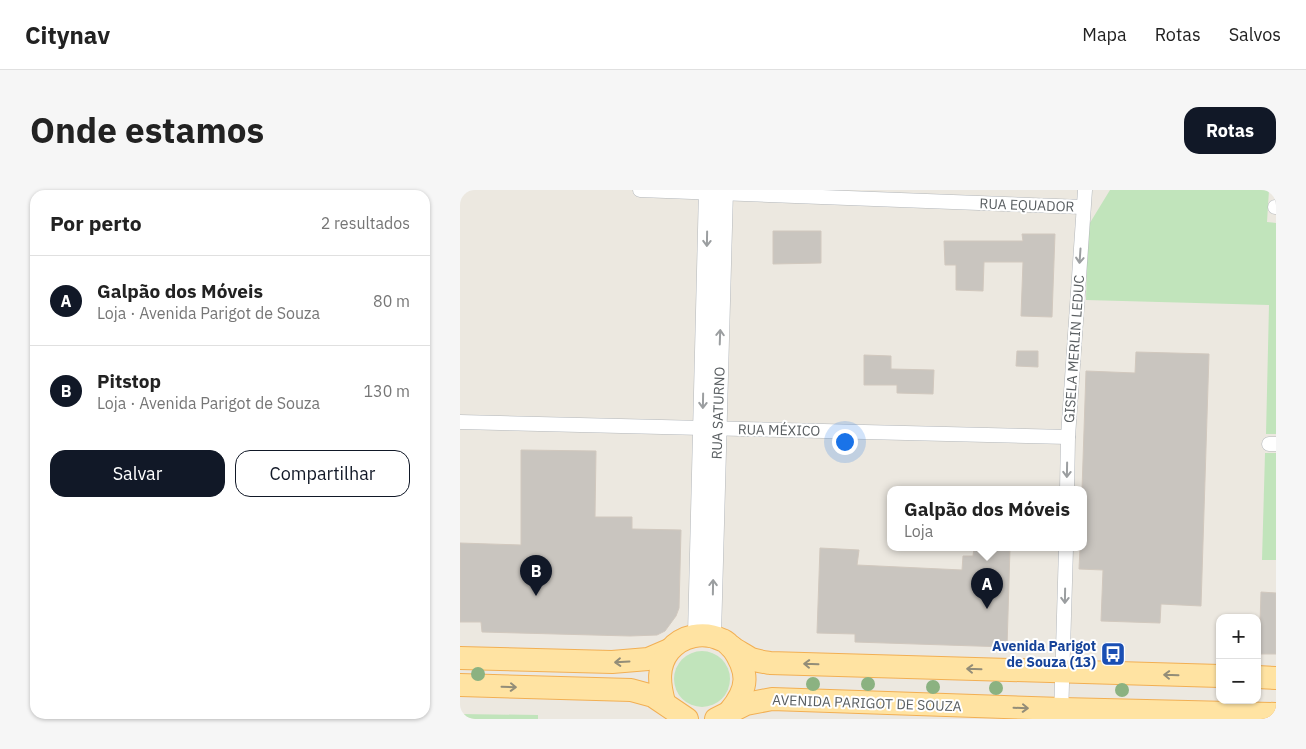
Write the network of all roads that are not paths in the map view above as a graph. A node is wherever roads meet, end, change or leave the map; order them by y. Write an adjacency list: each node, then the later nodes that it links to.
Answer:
1 (640, 190): 3 (street, RUA EQUADOR)
2 (1085, 190): 4 (street, GISELA MERLIN LEDUC)
3 (716, 191): 4 (street, RUA EQUADOR); 6 (street, RUA SATURNO)
4 (1083, 207): 7 (street, GISELA MERLIN LEDUC, one-way to 7)
5 (460, 422): 6 (street, RUA MÉXICO)
6 (710, 428): 7 (street, RUA MÉXICO); 10 (street, RUA SATURNO)
7 (1068, 437): 8 (street, GISELA MERLIN LEDUC, one-way to 8)
8 (1067, 486)
9 (1066, 551): 14 (street, one-way to 14)
10 (705, 635): 11 (main road); 12 (main road)
11 (732, 648): 14 (main road, one-way to 11); 22 (main road, AVENIDA PARIGOT DE SOUZA)
12 (669, 650): 13 (main road, one-way to 13); 19 (main road)
13 (460, 658)
14 (1063, 672): 15 (main road, one-way to 14); 20 (street)
15 (1216, 676)
16 (1261, 678): 17 (main road)
17 (1276, 678)
18 (460, 685): 19 (main road, one-way to 19)
19 (664, 702): 23 (main road)
20 (1061, 714): 21 (main road, AVENIDA PARIGOT DE SOUZA); 22 (main road, AVENIDA PARIGOT DE SOUZA, one-way to 20)
21 (1276, 714)
22 (723, 715)
23 (687, 719)

